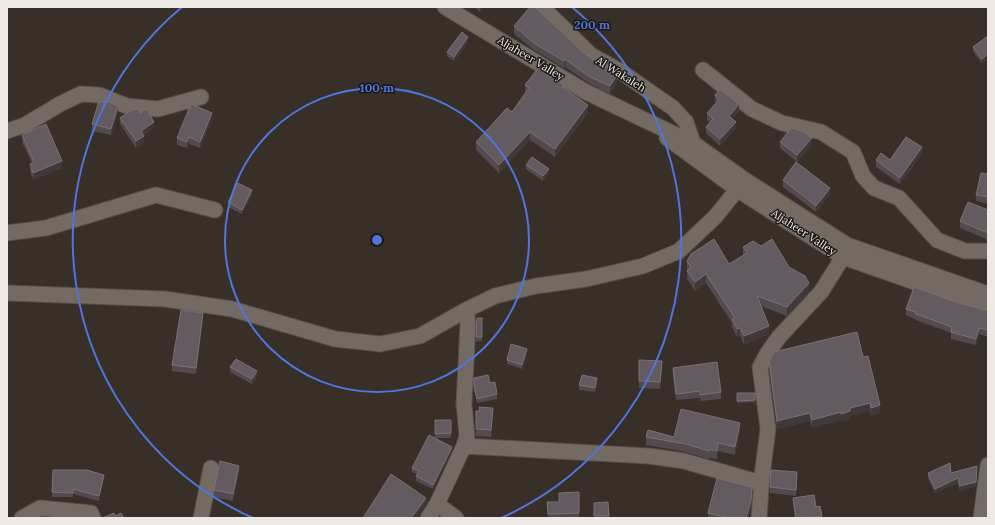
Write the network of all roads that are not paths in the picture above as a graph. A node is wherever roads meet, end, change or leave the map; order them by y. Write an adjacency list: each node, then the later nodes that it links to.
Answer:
1 (445, 7): 5 (street, Aljaheer Valley)
2 (542, 7): 7 (street, Al Wakaleh)
3 (703, 70): 12 (street)
4 (201, 97): 6 (street)
5 (640, 118): 7 (street, Aljaheer Valley); 8 (street, Aljaheer Valley)
6 (7, 131)
7 (693, 143): 8 (street, Aljaheer Valley)
8 (741, 185): 11 (street, Aljaheer Valley); 16 (street)
9 (215, 210): 10 (street)
10 (7, 234)
11 (845, 251): 14 (street, Aljaheer Valley); 15 (street, Aljaheer Valley); 20 (street)
12 (988, 251)
13 (7, 293): 16 (street)
14 (988, 294)
15 (988, 308)
16 (466, 310): 17 (street)
17 (464, 446): 20 (street); 21 (street)
18 (988, 466): 28 (street)
19 (211, 468): 24 (street)
20 (761, 483): 27 (street)
21 (437, 504): 25 (street); 26 (street)
22 (22, 518): 23 (street)
23 (93, 518)
24 (201, 518)
25 (428, 518)
26 (456, 518)
27 (759, 518)
28 (981, 518)

